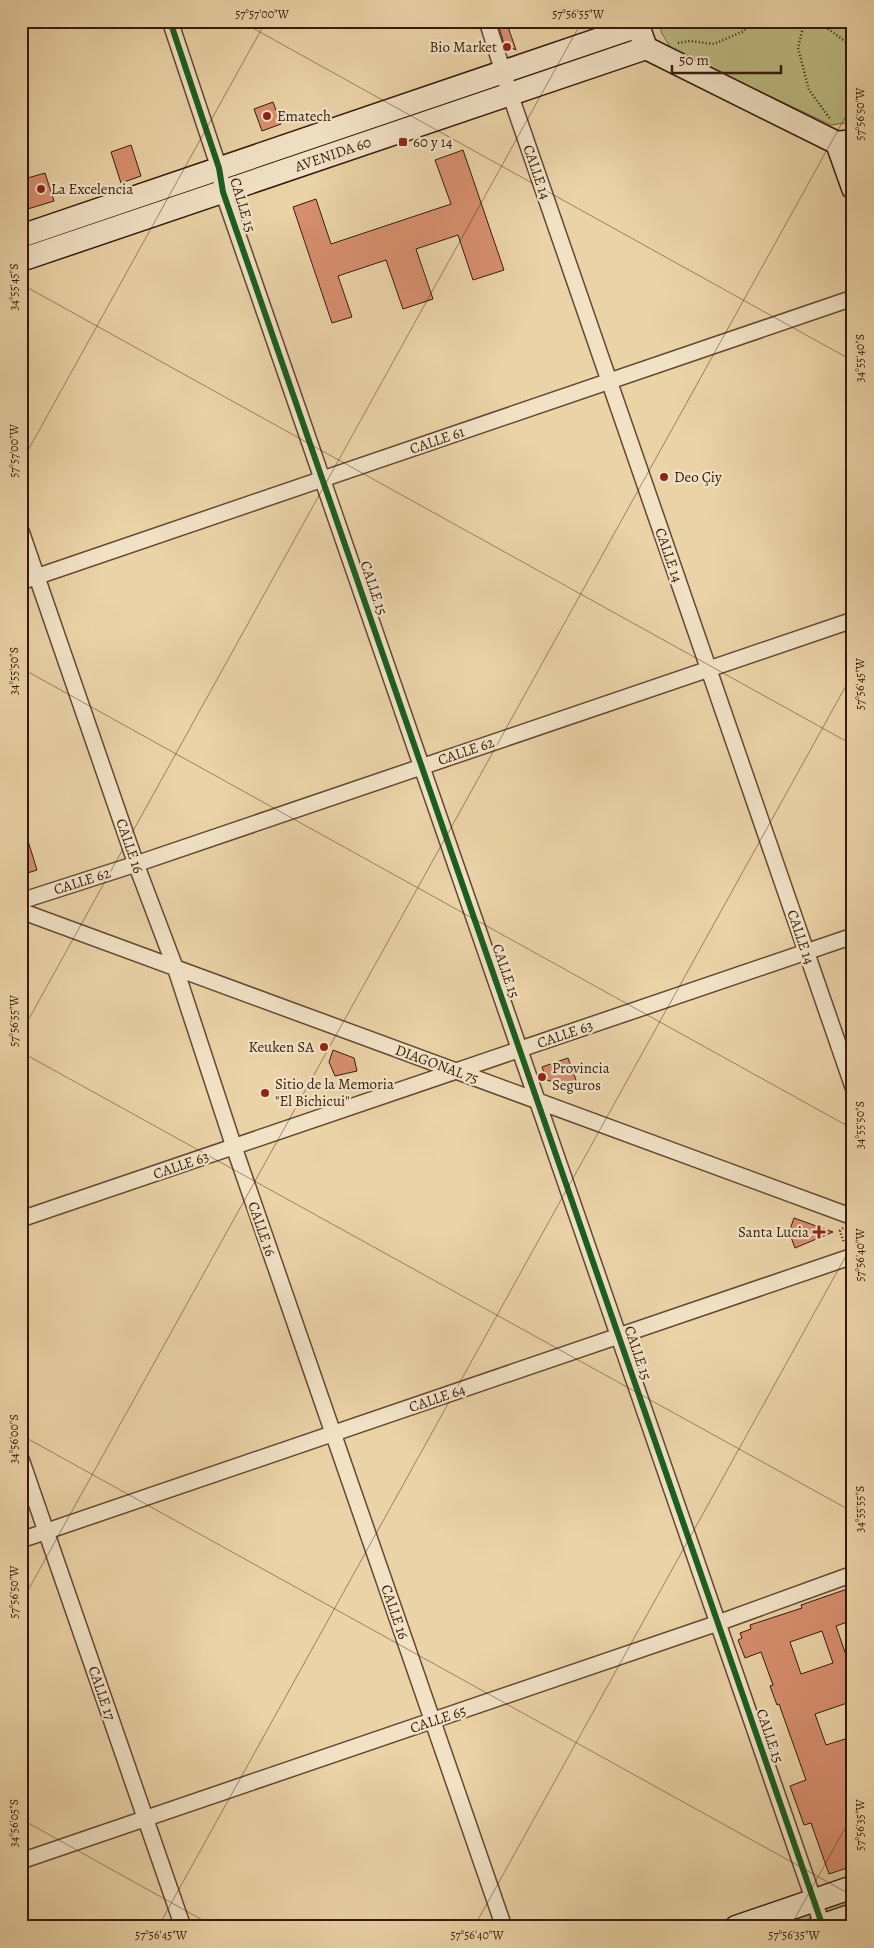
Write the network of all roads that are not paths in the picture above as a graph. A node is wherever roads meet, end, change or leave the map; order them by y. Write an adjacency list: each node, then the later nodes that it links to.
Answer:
1 (170, 21): 8 (street, CALLE 15)
2 (487, 21): 5 (street, CALLE 14)
3 (639, 23): 4 (main road); 5 (main road, AVENIDA 60)
4 (646, 48): 6 (main road, AVENIDA 60); 7 (main road)
5 (504, 71): 6 (street, CALLE 14); 8 (main road, AVENIDA 60)
6 (510, 94): 10 (main road, AVENIDA 60); 14 (street, CALLE 14)
7 (845, 142): 9 (main road)
8 (219, 168): 10 (street, CALLE 15); 11 (main road, AVENIDA 60)
9 (853, 188)
10 (223, 192): 12 (main road, AVENIDA 60); 15 (street, CALLE 15)
11 (21, 236)
12 (21, 260)
13 (853, 298): 14 (street, CALLE 61)
14 (609, 381): 15 (street, CALLE 61); 20 (street, CALLE 14)
15 (323, 479): 17 (street, CALLE 61); 21 (street, CALLE 15)
16 (21, 531): 17 (street, CALLE 16)
17 (37, 576): 18 (street, CALLE 61); 22 (street, CALLE 16)
18 (21, 582)
19 (853, 620): 20 (street, CALLE 62)
20 (708, 669): 21 (street, CALLE 62); 26 (street, CALLE 14)
21 (422, 766): 22 (street, CALLE 62); 28 (street, CALLE 15)
22 (136, 864): 23 (street, CALLE 62); 27 (street, CALLE 16)
23 (21, 900)
24 (21, 911): 27 (street, DIAGONAL 75)
25 (853, 936): 26 (street, CALLE 63)
26 (806, 952): 28 (street, CALLE 63); 30 (street, CALLE 14)
27 (175, 967): 29 (street, DIAGONAL 75); 32 (street, CALLE 16)
28 (520, 1050): 29 (street, CALLE 63); 31 (street, CALLE 15)
29 (458, 1072): 31 (street, DIAGONAL 75); 32 (street, CALLE 63)
30 (853, 1087)
31 (539, 1102): 33 (street, DIAGONAL 75); 36 (street, CALLE 15)
32 (234, 1147): 34 (street, CALLE 63); 37 (street, CALLE 16)
33 (852, 1217)
34 (21, 1219)
35 (851, 1257): 36 (street, CALLE 64)
36 (619, 1336): 37 (street, CALLE 64); 42 (street, CALLE 15)
37 (333, 1434): 39 (street, CALLE 64); 43 (street, CALLE 16)
38 (21, 1459): 39 (street, CALLE 17)
39 (46, 1531): 40 (street, CALLE 64); 44 (street, CALLE 17)
40 (21, 1540)
41 (853, 1574): 42 (street, CALLE 65)
42 (718, 1623): 43 (street, CALLE 65); 47 (street, CALLE 15)
43 (432, 1720): 44 (street, CALLE 65); 51 (street, CALLE 16)
44 (145, 1818): 45 (street, CALLE 65); 50 (street, CALLE 17)
45 (21, 1860)
46 (853, 1887): 47 (main road)
47 (814, 1900): 49 (street, CALLE 15); 52 (main road)
48 (853, 1915): 49 (main road)
49 (821, 1926)
50 (183, 1927)
51 (504, 1927)
52 (736, 1927)

